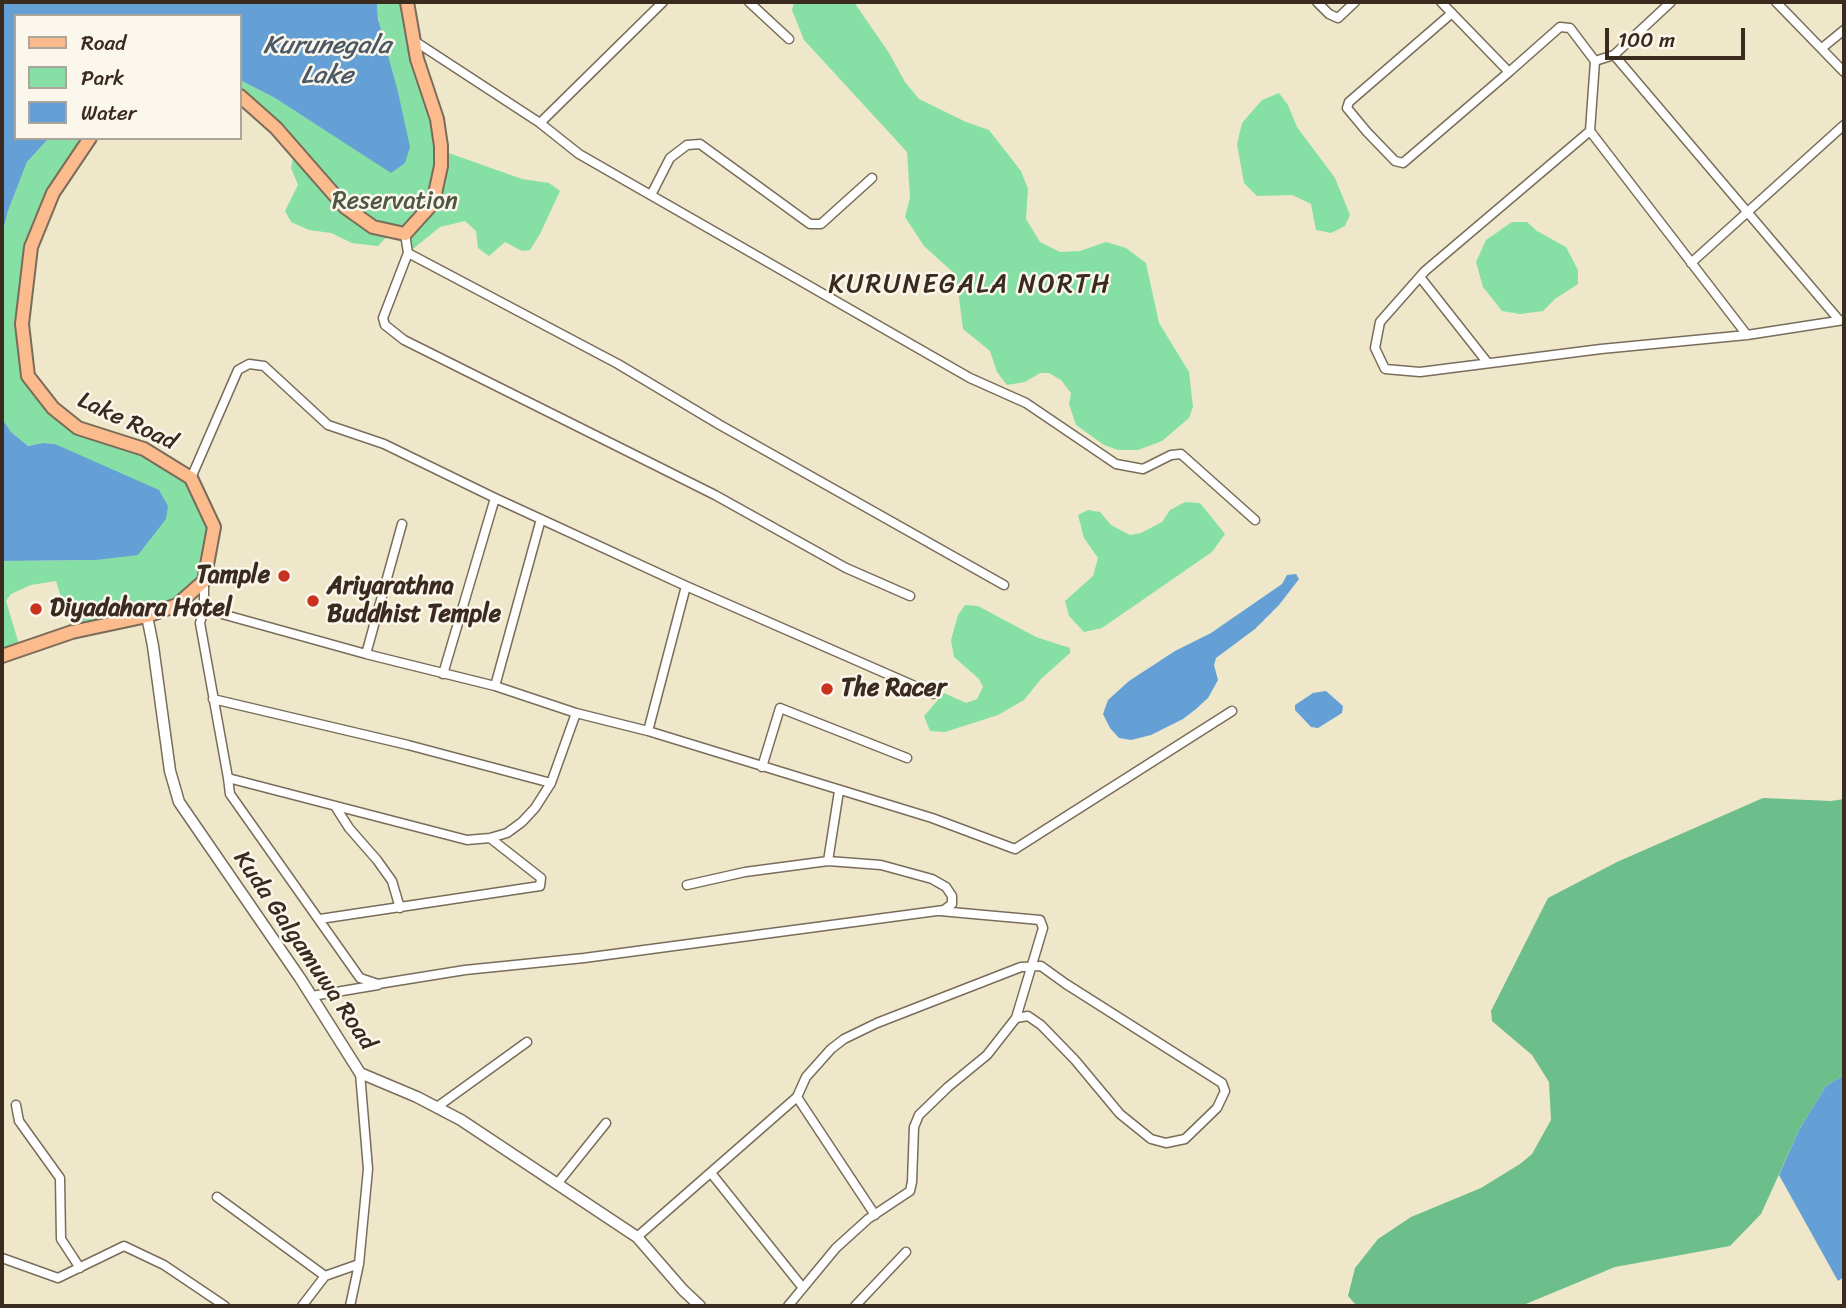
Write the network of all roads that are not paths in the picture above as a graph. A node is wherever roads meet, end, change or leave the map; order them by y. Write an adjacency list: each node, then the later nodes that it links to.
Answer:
1 (407, 2): 12 (main road)
2 (663, 2): 19 (street)
3 (749, 2): 11 (street)
4 (1317, 2): 5 (street)
5 (1355, 2)
6 (1441, 2): 9 (street)
7 (1671, 2): 14 (street)
8 (1776, 2): 13 (street)
9 (1452, 13): 16 (street); 16 (street)
10 (1844, 30): 13 (street)
11 (789, 39)
12 (413, 40): 19 (street); 26 (main road)
13 (1822, 48): 17 (street)
14 (1614, 55): 15 (street); 25 (street)
15 (1595, 61): 16 (street); 21 (street)
16 (1509, 72)
17 (1844, 72)
18 (242, 98): 26 (main road)
19 (540, 123): 24 (street)
20 (1844, 125): 25 (street)
21 (1590, 131): 28 (street); 29 (street)
22 (89, 140): 33 (main road, Lake Road)
23 (872, 178): 24 (street)
24 (651, 194): 36 (street)
25 (1747, 212): 28 (street); 30 (street)
26 (405, 234): 27 (street)
27 (408, 253): 39 (street); 41 (street)
28 (1690, 263): 31 (street)
29 (1420, 277): 32 (street); 32 (street)
30 (1842, 320): 31 (street)
31 (1747, 335): 32 (street)
32 (1487, 362)
33 (191, 478): 34 (street); 38 (main road, Lake Road)
34 (495, 498): 35 (street); 46 (street)
35 (541, 519): 40 (street); 47 (street)
36 (1255, 520)
37 (402, 524): 44 (street)
38 (204, 581): 42 (street); 43 (main road)
39 (1004, 585)
40 (686, 586): 48 (street); 52 (street)
41 (910, 596)
42 (204, 609): 44 (street); 49 (street)
43 (147, 616): 45 (main road); 67 (street, Kuda Galgamuwa Road)
44 (366, 654): 46 (street)
45 (2, 656)
46 (443, 674): 47 (street)
47 (495, 687): 51 (street)
48 (933, 694)
49 (213, 698): 55 (street); 56 (street)
50 (1231, 711): 57 (street)
51 (576, 713): 52 (street); 56 (street)
52 (648, 731): 54 (street)
53 (907, 758): 54 (street)
54 (762, 766): 57 (street)
55 (228, 778): 58 (street); 64 (street)
56 (551, 783): 59 (street)
57 (839, 791): 60 (street)
58 (335, 806): 59 (street); 62 (street)
59 (490, 838): 62 (street)
60 (828, 861): 61 (street); 63 (street)
61 (687, 885)
62 (400, 908): 64 (street)
63 (934, 911): 65 (street); 66 (street)
64 (320, 919): 66 (street)
65 (1032, 965): 68 (street); 68 (street); 71 (street)
66 (388, 983): 67 (street)
67 (312, 996): 70 (street, Kuda Galgamuwa Road)
68 (1016, 1018): 78 (street)
69 (527, 1042): 73 (street)
70 (360, 1073): 73 (street, Kuda Galgamuwa Road); 82 (street)
71 (797, 1097): 75 (street); 78 (street)
72 (16, 1105): 83 (street)
73 (437, 1107): 76 (street, Kuda Galgamuwa Road)
74 (606, 1124): 76 (street)
75 (711, 1173): 79 (street); 85 (street)
76 (557, 1184): 79 (street, Kuda Galgamuwa Road)
77 (217, 1197): 84 (street)
78 (875, 1215): 85 (street)
79 (637, 1237): 91 (street, Kuda Galgamuwa Road)
80 (906, 1252): 93 (street)
81 (2, 1258): 83 (street)
82 (359, 1264): 84 (street); 90 (street)
83 (80, 1268): 86 (street)
84 (325, 1276): 89 (street)
85 (803, 1288): 92 (street)
86 (212, 1298): 87 (street); 88 (street)
87 (205, 1306)
88 (225, 1306)
89 (302, 1306)
90 (350, 1306)
91 (700, 1306)
92 (788, 1306)
93 (855, 1306)

